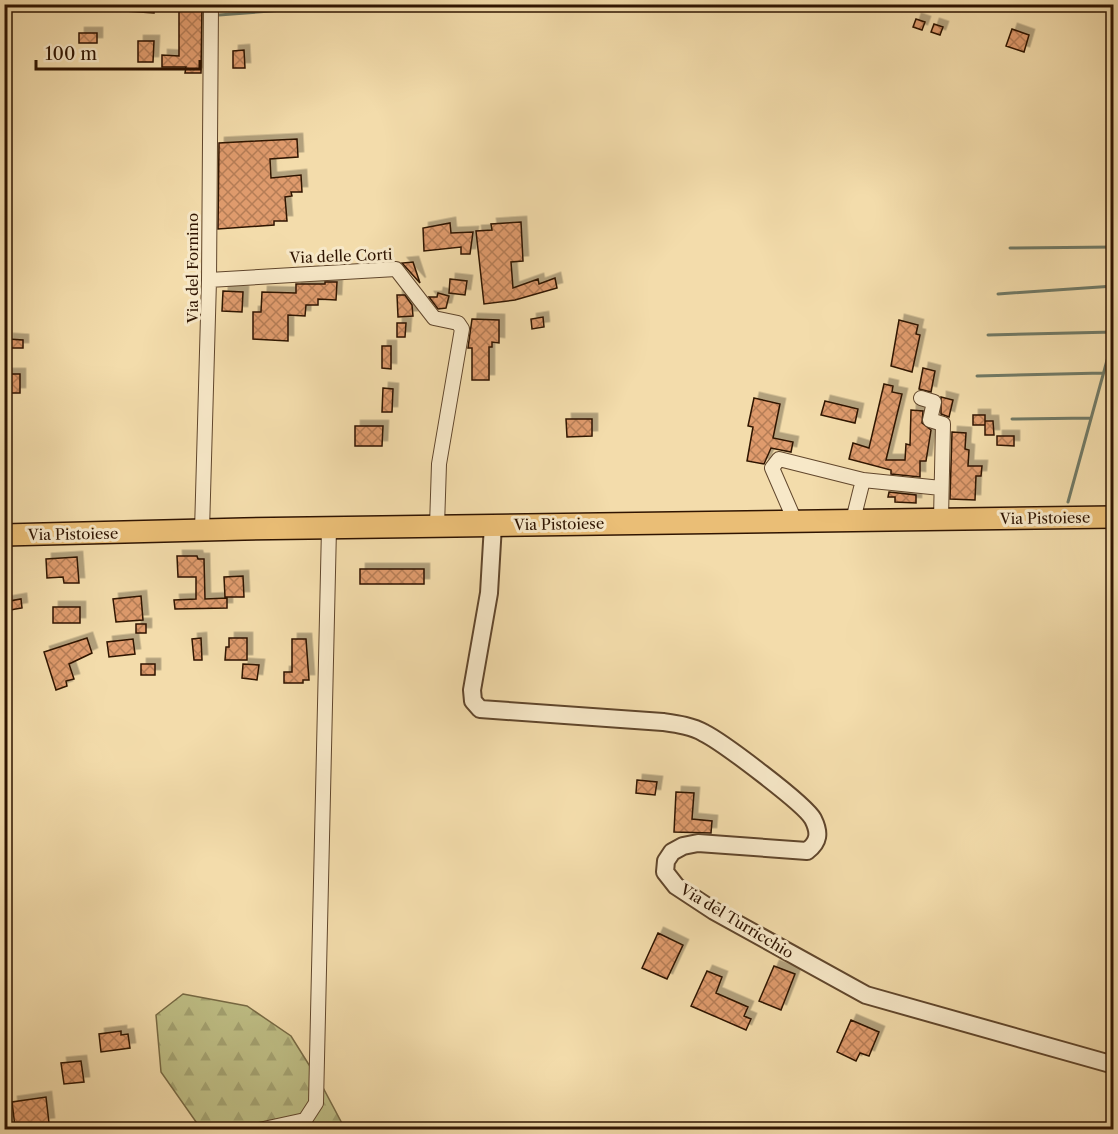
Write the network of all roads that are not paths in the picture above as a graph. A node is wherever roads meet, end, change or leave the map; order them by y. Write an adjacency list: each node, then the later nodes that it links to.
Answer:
1 (211, 4): 2 (street, Via del Fornino)
2 (209, 280): 11 (street, Via delle Corti); 13 (street, Via del Fornino)
3 (921, 398): 5 (street)
4 (863, 480): 5 (street); 8 (street); 9 (street)
5 (941, 488): 7 (street)
6 (1113, 517): 7 (main road, Via Pistoiese)
7 (941, 519): 8 (main road, Via Pistoiese)
8 (853, 520): 9 (main road, Via Pistoiese)
9 (795, 521): 10 (main road, Via Pistoiese)
10 (493, 525): 11 (main road, Via Pistoiese); 15 (street, Via del Turricchio)
11 (437, 526): 12 (main road, Via Pistoiese)
12 (329, 528): 13 (main road, Via Pistoiese); 16 (street)
13 (202, 531): 14 (main road, Via Pistoiese)
14 (4, 535)
15 (1113, 1065)
16 (259, 1130)

